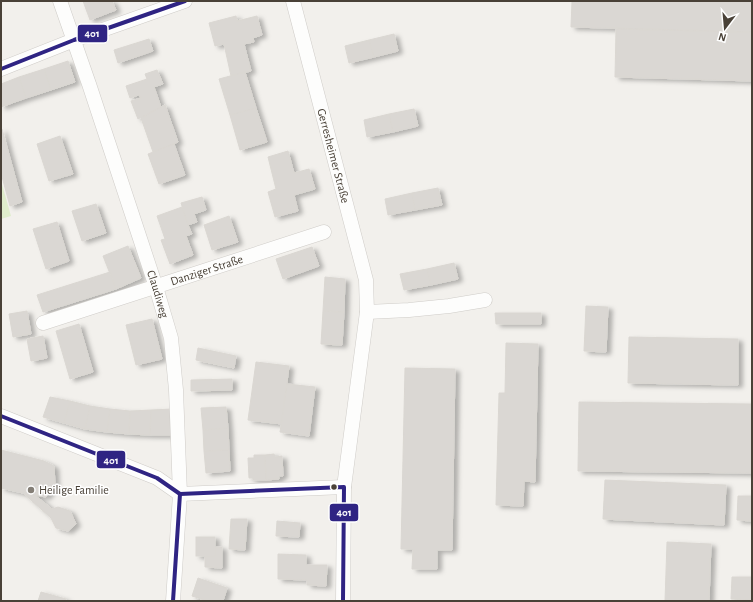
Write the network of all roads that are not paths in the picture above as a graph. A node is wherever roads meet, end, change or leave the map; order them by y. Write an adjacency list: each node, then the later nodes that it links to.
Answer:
1 (60, 1): 4 (street, Claudiweg)
2 (185, 1): 4 (street)
3 (293, 1): 9 (street, Gerresheimer Straße)
4 (74, 40): 5 (street); 7 (street, Claudiweg)
5 (1, 69)
6 (324, 232): 7 (street, Danziger Straße)
7 (156, 287): 10 (street, Danziger Straße); 13 (street, Claudiweg)
8 (485, 300): 9 (street)
9 (367, 312): 12 (street, Gerresheimer Straße)
10 (43, 323)
11 (1, 416): 13 (street)
12 (344, 487): 13 (street); 15 (street, Gerresheimer Straße)
13 (180, 494): 14 (street, Claudiweg)
14 (173, 601)
15 (343, 601)

